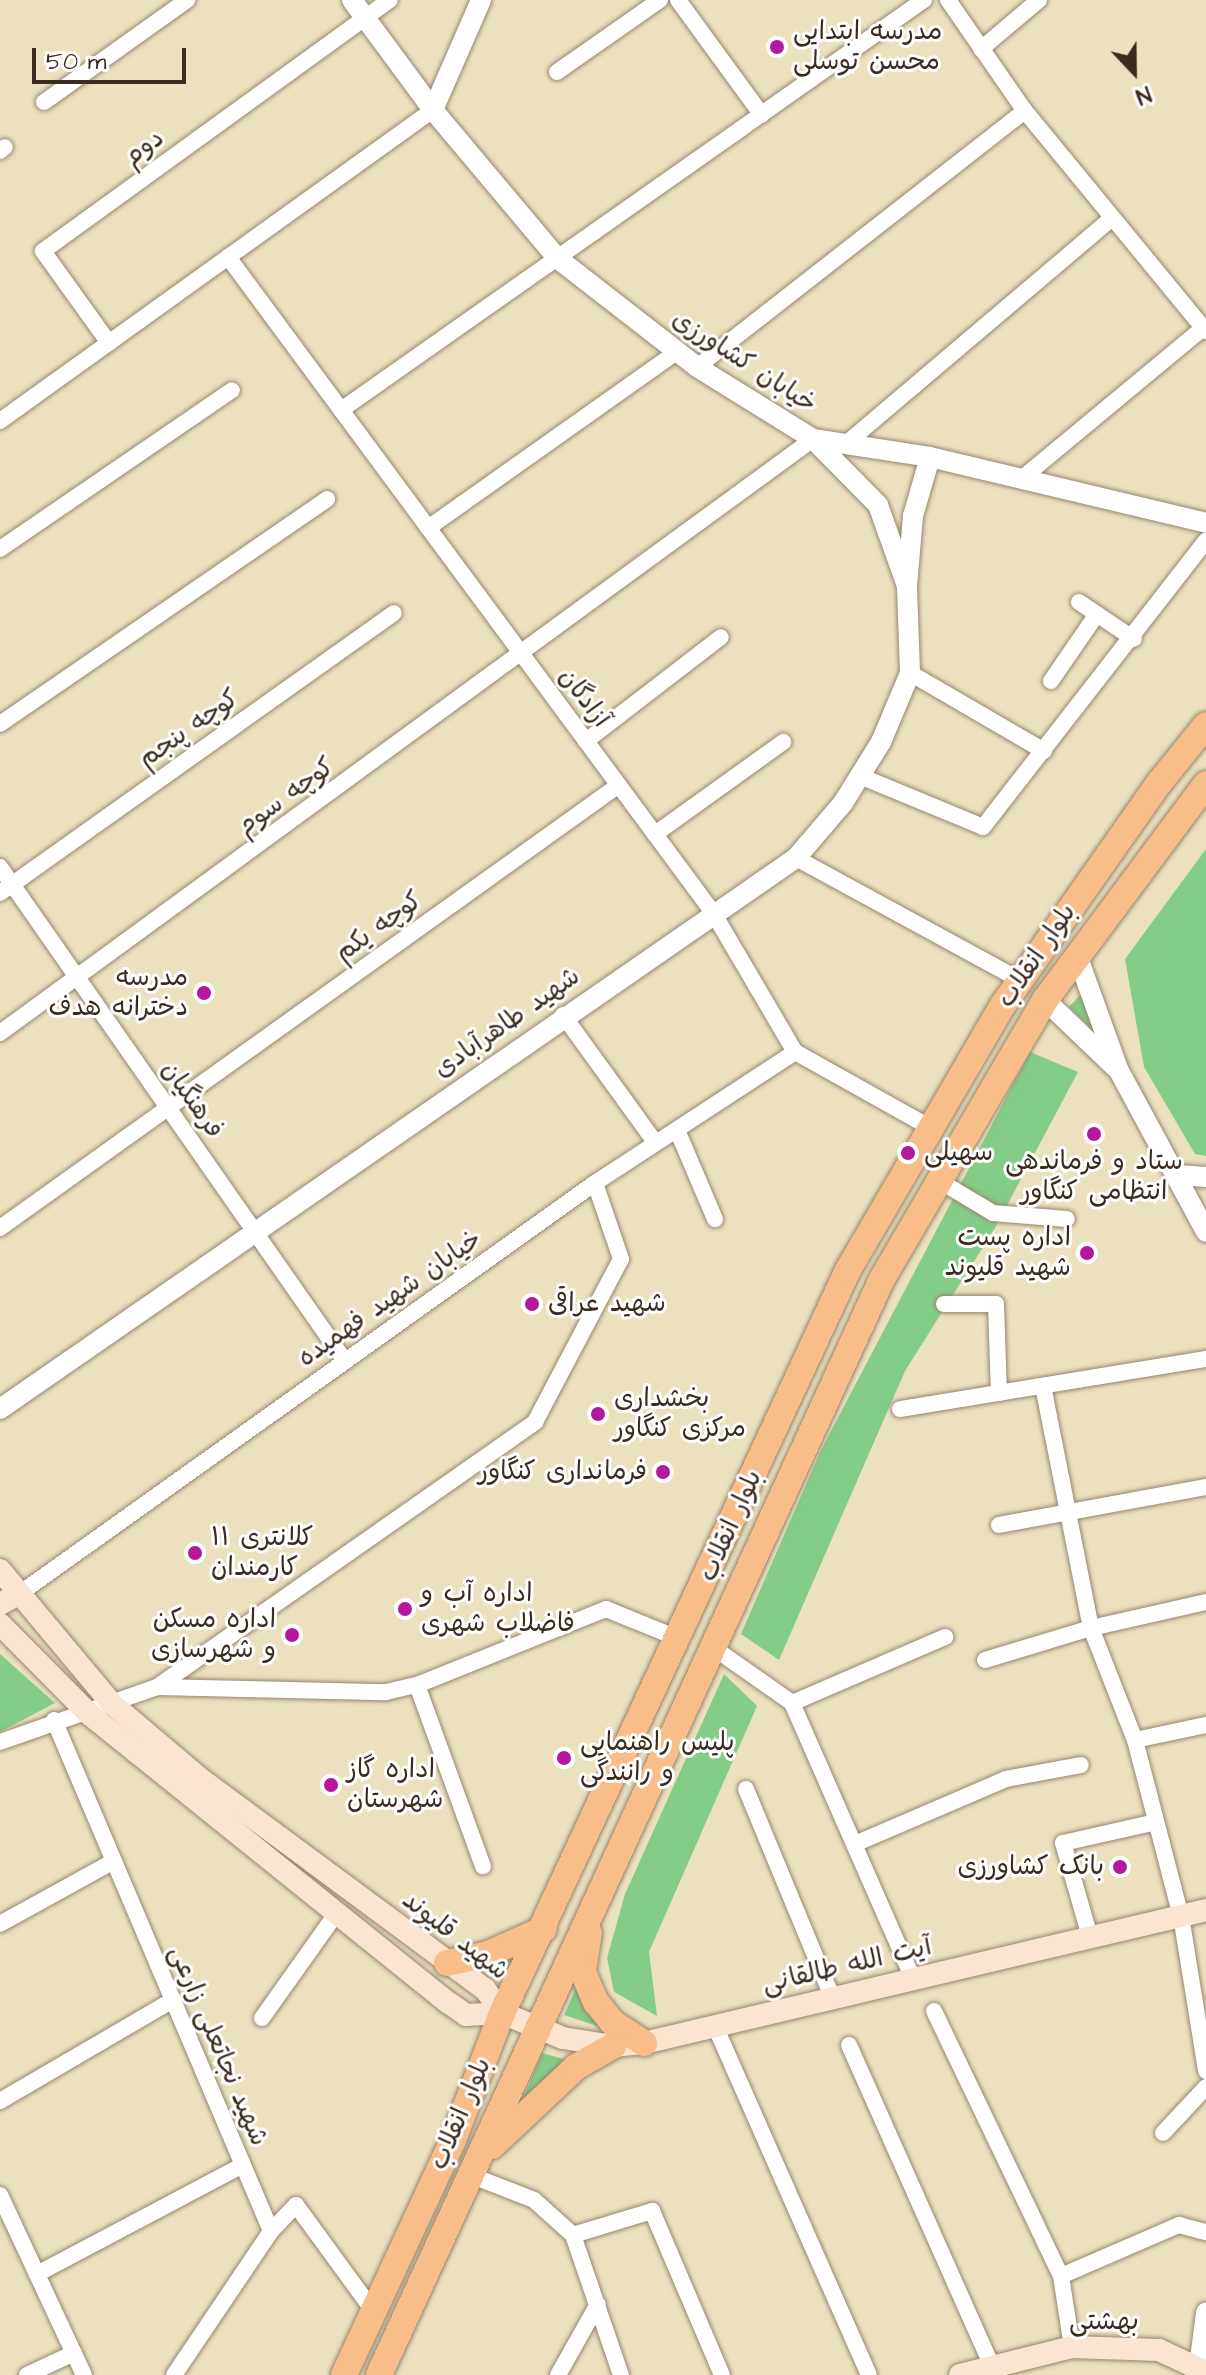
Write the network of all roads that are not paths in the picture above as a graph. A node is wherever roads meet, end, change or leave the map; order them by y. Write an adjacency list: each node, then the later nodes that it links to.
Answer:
1 (187, 0): 13 (street)
2 (352, 0): 10 (street, خیابان کشاورزی)
3 (390, 0): 10 (street)
4 (481, 0): 14 (street)
5 (660, 0): 12 (street)
6 (678, 0): 16 (street)
7 (924, 0): 16 (street)
8 (948, 0): 11 (street)
9 (1039, 0): 11 (street)
10 (365, 18): 14 (street, خیابان کشاورزی); 21 (street, دوم)
11 (981, 49): 15 (street)
12 (557, 72)
13 (44, 102)
14 (433, 110): 18 (street); 19 (street, خیابان کشاورزی)
15 (1025, 111): 17 (street); 23 (street)
16 (762, 115): 19 (street)
17 (1112, 218): 20 (street); 28 (street)
18 (228, 257): 21 (street); 25 (street, آزادگان)
19 (557, 258): 22 (street, خیابان کشاورزی); 25 (street)
20 (1204, 329): 30 (street)
21 (109, 343): 26 (street)
22 (677, 352): 23 (street, خیابان کشاورزی); 33 (street)
23 (697, 367): 27 (street, خیابان کشاورزی)
24 (232, 390): 35 (street)
25 (341, 410): 33 (street, آزادگان)
26 (0, 421)
27 (813, 439): 28 (street, خیابان کشاورزی); 36 (street); 42 (street, کوچه سوم)
28 (848, 442): 29 (street, خیابان کشاورزی)
29 (930, 457): 30 (street, خیابان کشاورزی); 36 (street)
30 (1020, 480): 32 (street, خیابان کشاورزی)
31 (327, 499): 45 (street)
32 (1206, 523)
33 (428, 528): 42 (street, آزادگان)
34 (1206, 541): 41 (street)
35 (0, 549)
36 (907, 586): 43 (street, شهید طاهرآبادی)
37 (1079, 602): 39 (street)
38 (394, 613): 56 (street, کوچه پنجم)
39 (1097, 614): 41 (street); 44 (street)
40 (721, 637): 47 (street)
41 (1134, 639): 49 (street)
42 (522, 655): 47 (street, آزادگان); 60 (street, کوچه سوم)
43 (910, 673): 49 (street); 50 (street, شهید طاهرآبادی)
44 (1051, 681)
45 (0, 724)
46 (1206, 725): 58 (main road, بلوار انقلاب)
47 (586, 741): 52 (street, آزادگان)
48 (783, 742): 53 (street)
49 (1044, 751): 50 (street)
50 (860, 776): 54 (street, شهید طاهرآبادی)
51 (1206, 784): 59 (main road, بلوار انقلاب)
52 (619, 785): 53 (street, آزادگان); 67 (street, کوچه یکم)
53 (655, 834): 57 (street, آزادگان)
54 (796, 858): 57 (street, شهید طاهرآبادی); 61 (street)
55 (0, 867): 56 (street, فرهنگیان)
56 (6, 889): 60 (street, فرهنگیان)
57 (714, 914): 63 (street, شهید طاهرآبادی); 65 (street, آزادگان)
58 (1051, 934): 59 (main road); 61 (main road, بلوار انقلاب)
59 (1077, 955): 62 (main road, بلوار انقلاب); 66 (street)
60 (77, 978): 64 (street, کوچه سوم); 67 (street, فرهنگیان)
61 (1020, 980): 62 (main road); 68 (main road, بلوار انقلاب)
62 (1045, 1000): 66 (street); 73 (main road, بلوار انقلاب)
63 (563, 1015): 70 (street); 78 (street, شهید طاهرآبادی)
64 (0, 1033)
65 (795, 1052): 68 (street); 69 (street, خیابان شهید فهمیده)
66 (1118, 1069): 71 (street)
67 (168, 1107): 77 (street, کوچه یکم); 78 (street, فرهنگیان)
68 (929, 1127): 96 (main road, بلوار انقلاب)
69 (677, 1130): 70 (street, خیابان شهید فهمیده); 75 (street)
70 (655, 1142): 74 (street, خیابان شهید فهمیده)
71 (1178, 1175): 72 (street); 79 (street)
72 (1206, 1177)
73 (938, 1180): 76 (street); 97 (main road, بلوار انقلاب)
74 (595, 1183): 82 (street, خیابان شهید فهمیده); 100 (street)
75 (715, 1219)
76 (1067, 1219)
77 (0, 1228)
78 (254, 1230): 82 (street, فرهنگیان); 85 (street, شهید طاهرآبادی)
79 (1206, 1232)
80 (944, 1304): 84 (street)
81 (1206, 1359): 83 (street)
82 (345, 1361): 91 (street, خیابان شهید فهمیده)
83 (1043, 1386): 84 (street); 88 (street)
84 (999, 1393): 86 (street)
85 (0, 1409)
86 (900, 1409)
87 (1206, 1487): 88 (street)
88 (1066, 1510): 89 (street); 94 (street)
89 (999, 1525)
90 (0, 1570): 91 (main road, شهید قلیوند)
91 (10, 1599): 102 (main road, شهید قلیوند)
92 (1206, 1602): 94 (street)
93 (0, 1624): 103 (main road, شهید قلیوند)
94 (1091, 1628): 98 (street); 106 (street)
95 (945, 1637): 101 (street)
96 (680, 1639): 99 (street); 119 (main road, بلوار انقلاب)
97 (711, 1646): 101 (street); 114 (main road, بلوار انقلاب)
98 (985, 1660)
99 (417, 1685): 100 (street); 113 (street)
100 (157, 1687): 102 (street)
101 (792, 1703): 111 (street)
102 (112, 1704): 103 (street); 121 (main road, شهید قلیوند)
103 (89, 1714): 104 (street); 116 (main road, شهید قلیوند)
104 (54, 1720): 107 (street); 112 (street, شهید نجاتعلی زارعی)
105 (1206, 1725): 106 (street)
106 (1135, 1740): 110 (street)
107 (0, 1742)
108 (1081, 1765): 111 (street)
109 (746, 1789): 123 (street)
110 (1156, 1822): 117 (street); 120 (street)
111 (857, 1843): 122 (street)
112 (114, 1861): 118 (street); 124 (street, شهید نجاتعلی زارعی)
113 (483, 1866)
114 (593, 1903): 128 (main road, بلوار انقلاب); 130 (main road)
115 (1206, 1910): 117 (main road, آیت الله طالقانی)
116 (336, 1914): 126 (main road, شهید قلیوند); 127 (street)
117 (1181, 1916): 120 (main road, آیت الله طالقانی); 133 (street)
118 (0, 1924)
119 (544, 1929): 121 (main road); 126 (main road, بلوار انقلاب)
120 (1090, 1937): 122 (main road, آیت الله طالقانی)
121 (447, 1963): 126 (main road, شهید قلیوند)
122 (913, 1979): 123 (main road, آیت الله طالقانی)
123 (833, 1999): 129 (main road, آیت الله طالقانی)
124 (173, 2000): 135 (street); 137 (street, شهید نجاتعلی زارعی)
125 (934, 2011): 145 (street)
126 (502, 2013): 128 (main road, آیت الله طالقانی); 147 (main road, بلوار انقلاب)
127 (262, 2018)
128 (536, 2026): 132 (main road, آیت الله طالقانی); 138 (main road, بلوار انقلاب)
129 (715, 2026): 130 (main road, آیت الله طالقانی); 161 (street)
130 (644, 2043): 132 (main road, آیت الله طالقانی)
131 (849, 2045): 151 (street)
132 (613, 2046): 138 (main road)
133 (1206, 2071)
134 (1206, 2087): 136 (street)
135 (0, 2101)
136 (1163, 2133)
137 (243, 2165): 141 (street, شهید نجاتعلی زارعی); 144 (street)
138 (473, 2169): 143 (street); 157 (main road, بلوار انقلاب)
139 (0, 2195): 140 (street)
140 (7, 2226): 144 (street)
141 (271, 2231): 147 (street); 155 (street)
142 (1206, 2232): 145 (street)
143 (573, 2235): 146 (street); 160 (street)
144 (37, 2274): 150 (street)
145 (1061, 2276): 149 (street)
146 (598, 2304): 158 (street); 159 (street)
147 (374, 2312): 156 (main road, بلوار انقلاب)
148 (1206, 2313): 152 (street)
149 (1072, 2347): 151 (main road, بهشتی); 152 (main road, بهشتی)
150 (74, 2353): 153 (street); 154 (street)
151 (992, 2366): 162 (main road, بهشتی)
152 (1198, 2373)
153 (27, 2375)
154 (84, 2375)
155 (174, 2375)
156 (344, 2375)
157 (379, 2375)
158 (558, 2375)
159 (621, 2375)
160 (722, 2375)
161 (869, 2375)
162 (960, 2375)

